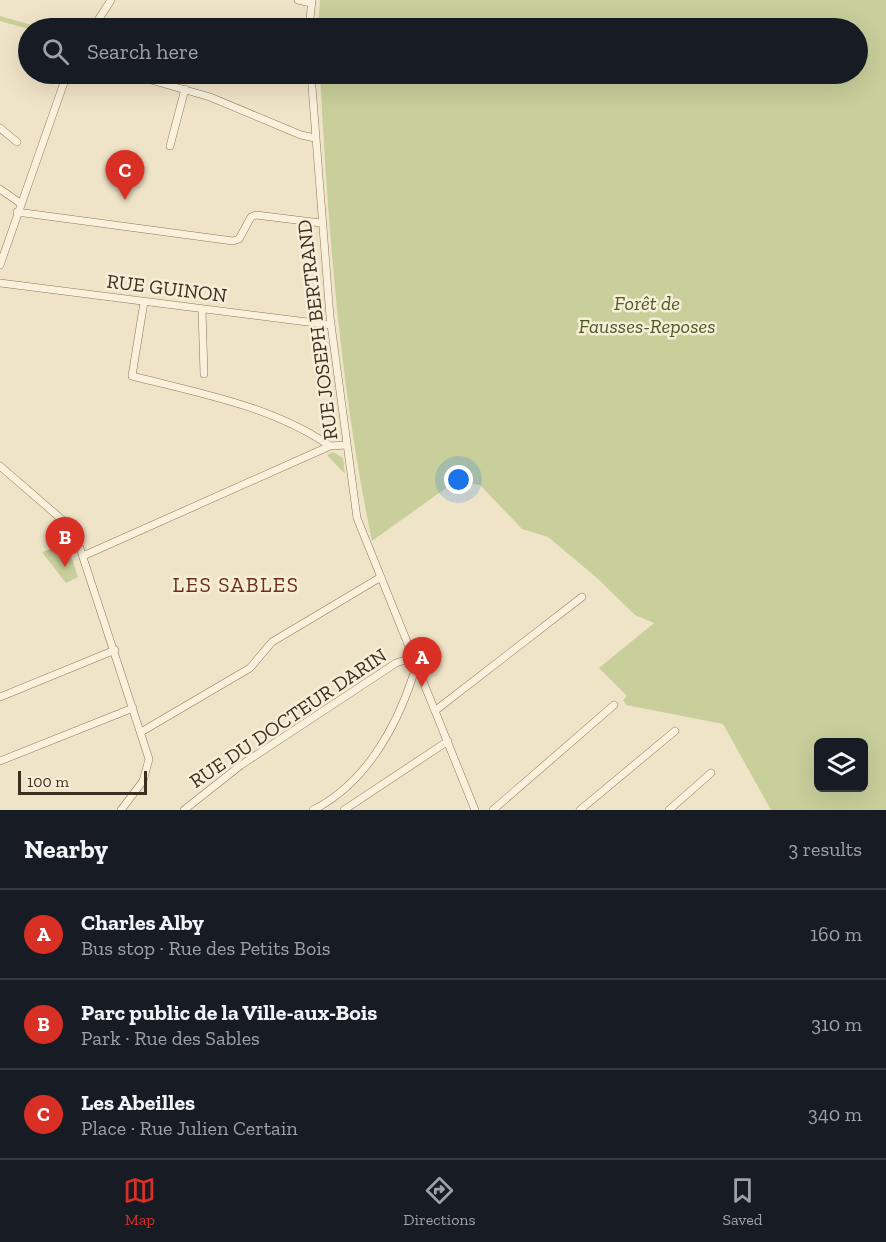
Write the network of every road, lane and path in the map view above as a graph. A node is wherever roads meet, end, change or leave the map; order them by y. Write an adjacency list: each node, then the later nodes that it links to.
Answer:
1 (111, 0): 4 (street)
2 (298, 0): 3 (street)
3 (312, 1): 5 (street)
4 (99, 18)
5 (310, 18)
6 (63, 84): 15 (street)
7 (167, 84): 9 (street)
8 (312, 84): 11 (street, RUE JOSEPH BERTRAND)
9 (185, 89): 11 (street); 13 (street)
10 (0, 128): 12 (street)
11 (315, 138): 17 (street, RUE JOSEPH BERTRAND)
12 (17, 142)
13 (170, 146)
14 (0, 189): 15 (street)
15 (20, 203): 16 (street)
16 (17, 212): 17 (street); 18 (street)
17 (321, 223): 23 (street, RUE JOSEPH BERTRAND)
18 (3, 244): 19 (street)
19 (0, 265)
20 (0, 283): 21 (street, RUE GUINON)
21 (144, 302): 22 (street, RUE GUINON); 26 (street)
22 (202, 310): 23 (street, RUE GUINON); 24 (street)
23 (331, 325): 25 (street, RUE JOSEPH BERTRAND)
24 (204, 374)
25 (347, 445): 26 (street); 29 (street, RUE JOSEPH BERTRAND)
26 (330, 446): 28 (street)
27 (0, 466): 28 (street)
28 (83, 555): 31 (street)
29 (381, 577): 32 (street, RUE JOSEPH BERTRAND); 39 (street)
30 (582, 597): 37 (street)
31 (115, 650): 34 (street); 36 (street)
32 (414, 657): 33 (street, RUE JOSEPH BERTRAND); 45 (street, RUE DU DOCTEUR DARIN)
33 (420, 670): 37 (street, RUE JOSEPH BERTRAND); 43 (street)
34 (0, 697)
35 (614, 705): 48 (street)
36 (133, 708): 39 (street); 41 (street)
37 (436, 710): 40 (street, RUE JOSEPH BERTRAND)
38 (675, 731): 49 (street)
39 (141, 732): 44 (street)
40 (448, 741): 46 (street); 47 (street, RUE JOSEPH BERTRAND)
41 (0, 761)
42 (711, 773): 50 (street)
43 (316, 809)
44 (120, 810)
45 (184, 810)
46 (344, 810)
47 (475, 810)
48 (494, 810)
49 (580, 810)
50 (669, 810)

